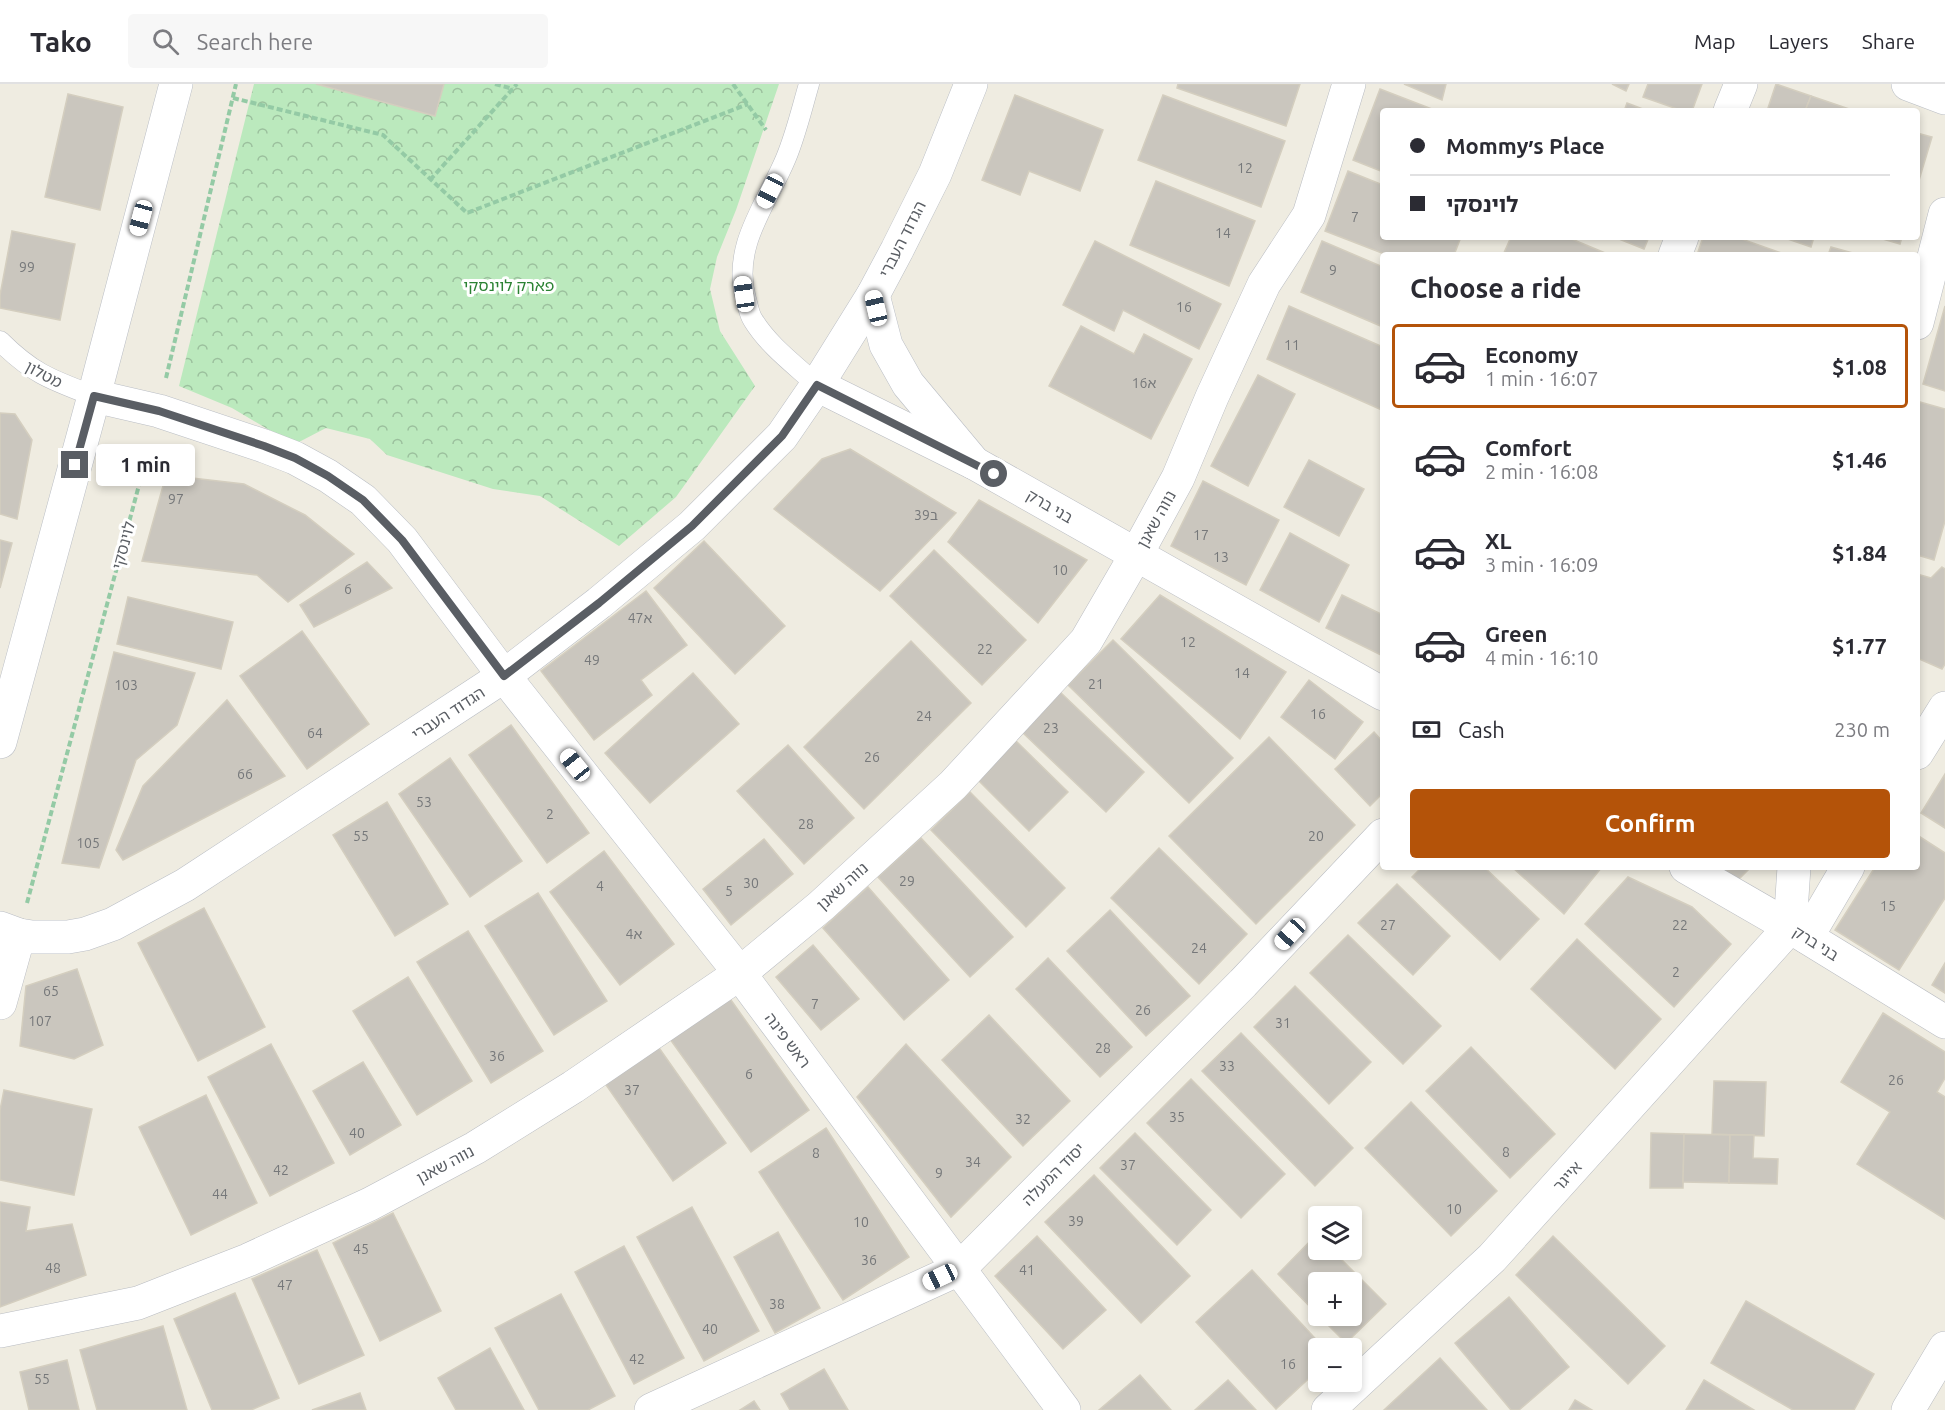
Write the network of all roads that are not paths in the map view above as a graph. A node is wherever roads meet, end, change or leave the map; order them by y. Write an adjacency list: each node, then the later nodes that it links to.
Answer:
1 (176, 84): 14 (street)
2 (809, 84): 13 (lane, בני ברק)
3 (971, 84): 10 (street, הגדוד העברי)
4 (1349, 84): 16 (street, נווה שאנן)
5 (1741, 84): 8 (street)
6 (1908, 84): 7 (street)
7 (1945, 98)
8 (1731, 108)
9 (1945, 214): 11 (street)
10 (873, 295): 13 (street, הגדוד העברי); 15 (street)
11 (1920, 311)
12 (0, 341): 14 (lane, מטלון)
13 (817, 385): 15 (street, בני ברק); 17 (street, הגדוד העברי)
14 (94, 396): 17 (street, ראש פינה); 20 (street)
15 (974, 462): 16 (street, בני ברק)
16 (1136, 555): 18 (street, בני ברק); 28 (street, נווה שאנן)
17 (504, 676): 26 (street, הגדוד העברי); 28 (street, ראש פינה)
18 (1380, 691)
19 (1945, 708): 21 (street)
20 (0, 742)
21 (1920, 748)
22 (1380, 838): 31 (street, יסוד המעלה)
23 (1691, 870): 27 (street, בני ברק)
24 (1794, 870): 27 (street)
25 (1846, 870): 27 (street, אייגר)
26 (9, 931): 29 (street)
27 (1798, 932): 30 (street, בני ברק); 36 (street, אייגר)
28 (739, 974): 31 (street, ראש פינה); 32 (street, נווה שאנן)
29 (0, 1003)
30 (1945, 1022)
31 (958, 1269): 34 (street, יסוד המעלה); 35 (street, ראש פינה)
32 (0, 1331)
33 (1945, 1348): 37 (street)
34 (651, 1410)
35 (1064, 1410)
36 (1328, 1410)
37 (1908, 1410)

